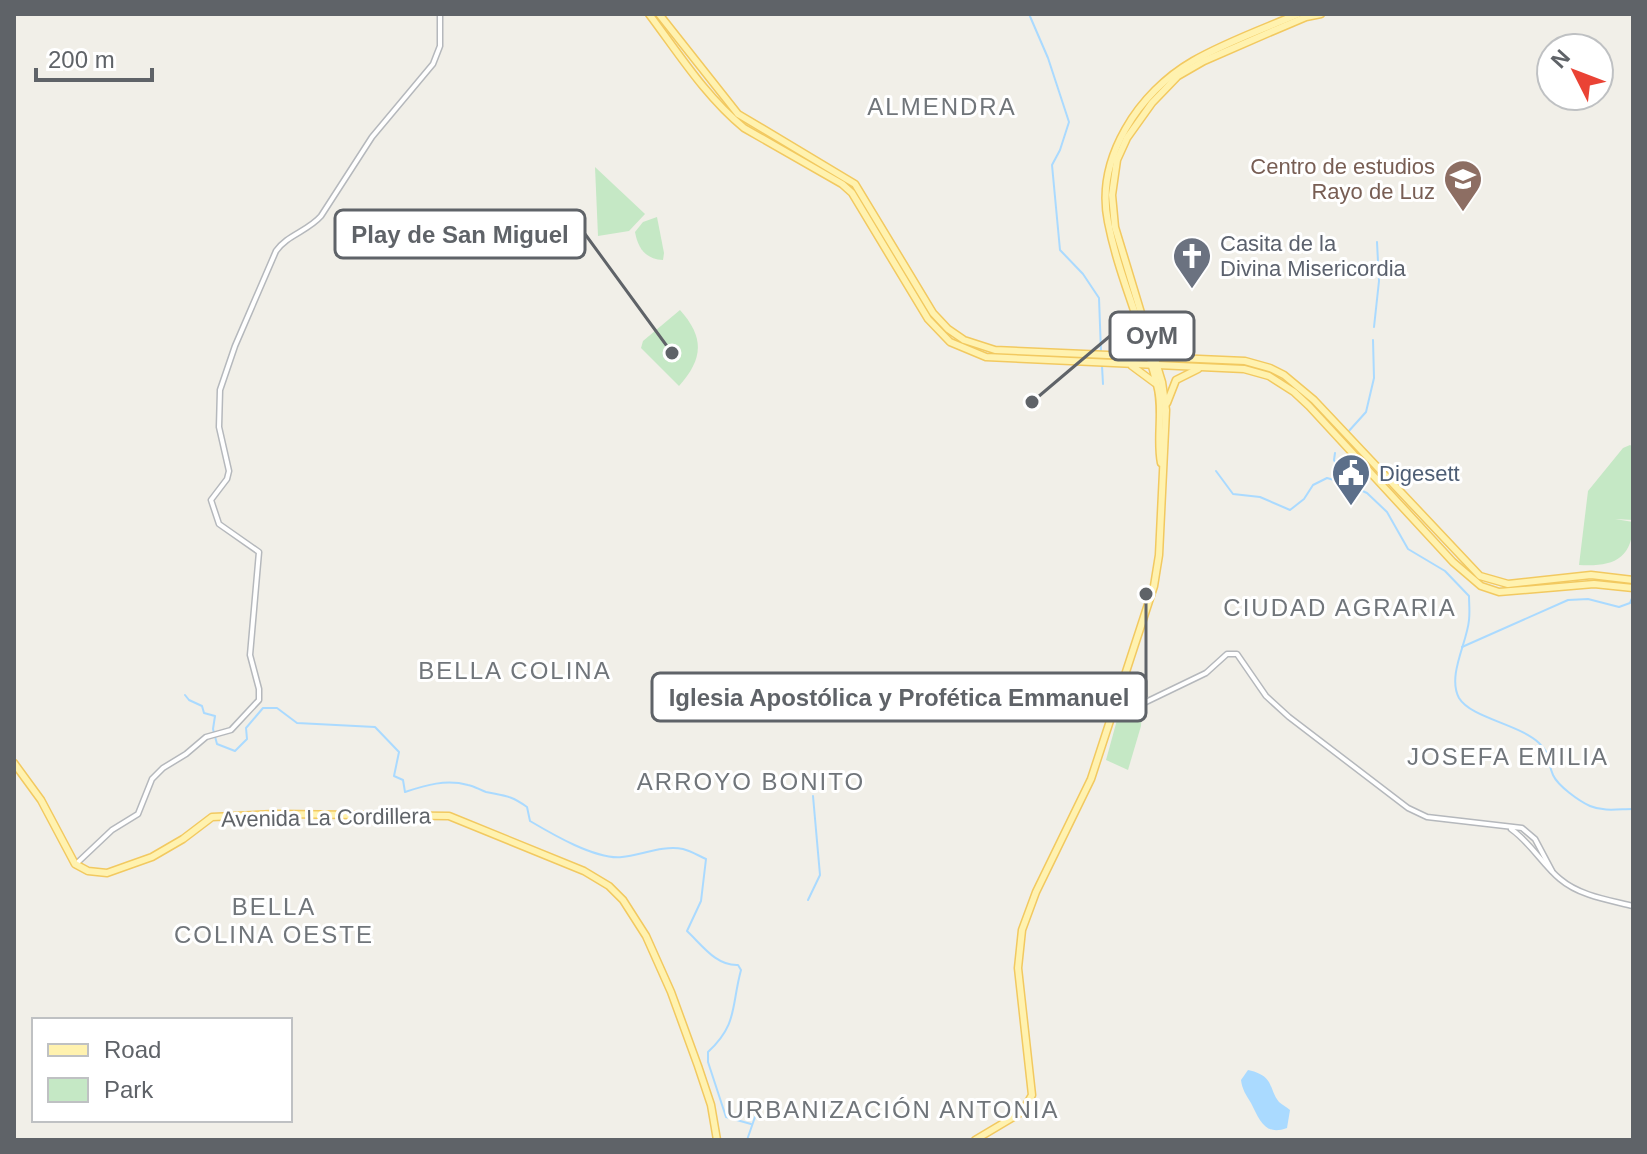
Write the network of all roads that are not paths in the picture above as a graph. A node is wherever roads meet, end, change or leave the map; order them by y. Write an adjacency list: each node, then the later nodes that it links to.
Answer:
1 (440, 14): 20 (street)
2 (649, 14): 11 (main road)
3 (659, 14): 8 (main road)
4 (1298, 14): 6 (main road)
5 (1321, 14): 7 (main road)
6 (1142, 334): 8 (main road); 9 (main road)
7 (1149, 340): 9 (main road); 10 (main road)
8 (1122, 355): 9 (main road)
9 (1151, 356): 10 (main road); 12 (main road)
10 (1174, 357): 17 (main road)
11 (1129, 364): 12 (main road); 14 (main road)
12 (1154, 365): 13 (main road); 14 (main road); 15 (main road)
13 (1202, 367): 15 (main road); 17 (main road)
14 (1157, 383): 16 (main road)
15 (1166, 410): 16 (main road)
16 (1162, 467): 18 (main road)
17 (1630, 584)
18 (1113, 713): 21 (street); 23 (main road)
19 (14, 763): 20 (main road)
20 (75, 864): 22 (main road, Avenida La Cordillera)
21 (1633, 906)
22 (717, 1140)
23 (975, 1140)

